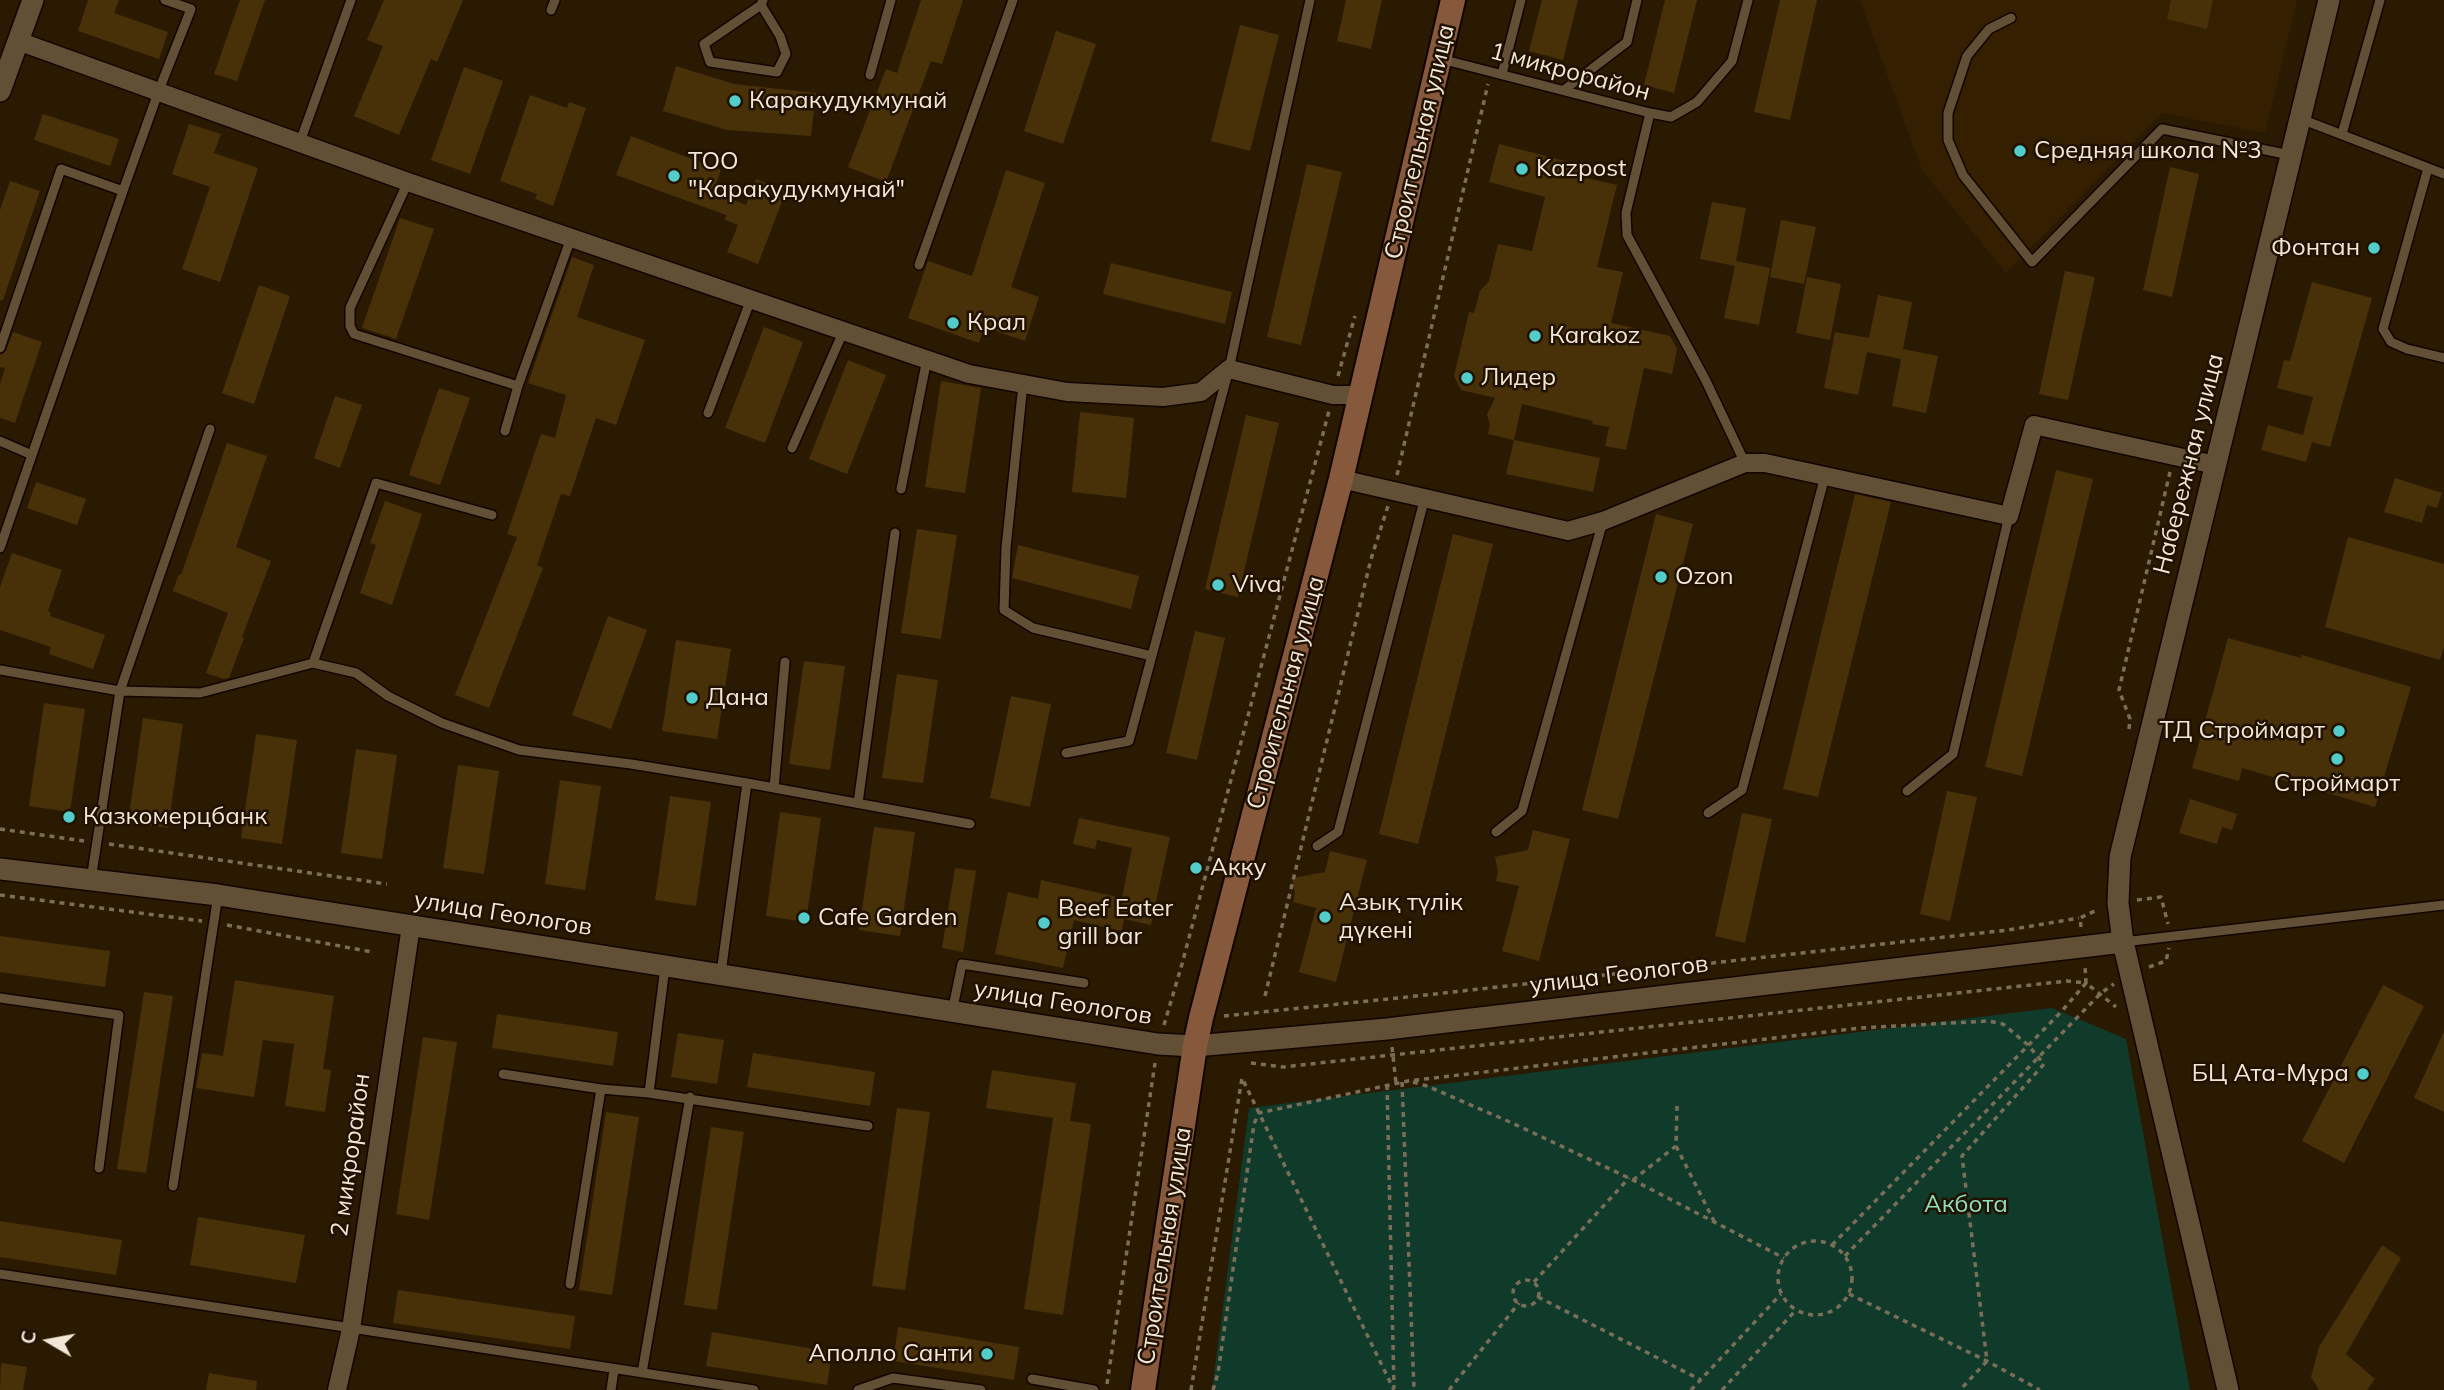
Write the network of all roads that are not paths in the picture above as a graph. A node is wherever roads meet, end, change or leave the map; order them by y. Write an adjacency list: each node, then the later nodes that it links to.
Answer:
1 (33, 0): 17 (street)
2 (165, 0): 21 (lane)
3 (351, 0): 27 (lane)
4 (555, 0): 15 (lane)
5 (891, 0): 20 (lane)
6 (1013, 0): 35 (lane)
7 (1310, 0): 41 (lane)
8 (1453, 0): 18 (main road, Строительная улица)
9 (1521, 0): 19 (lane)
10 (1637, 0): 22 (lane)
11 (1748, 0): 24 (lane, 1 микрорайон)
12 (2329, 0): 25 (street, Набережная улица)
13 (2380, 0): 26 (lane)
14 (762, 3): 14 (lane)
15 (551, 10)
16 (2011, 18): 28 (lane)
17 (18, 41): 21 (street); 23 (street)
18 (1439, 58): 19 (lane, 1 микрорайон); 44 (main road, Строительная улица)
19 (1502, 74): 22 (lane, 1 микрорайон)
20 (870, 75)
21 (159, 90): 27 (street); 33 (lane)
22 (1564, 90): 24 (lane, 1 микрорайон)
23 (0, 91)
24 (1650, 113): 51 (lane)
25 (2301, 119): 26 (lane); 28 (street, Набережная улица)
26 (2342, 134): 29 (lane)
27 (300, 142): 31 (street)
28 (2292, 155): 52 (street, Набережная улица)
29 (2428, 168): 30 (lane); 39 (lane)
30 (2442, 173): 32 (lane)
31 (408, 182): 34 (street); 43 (lane)
32 (2444, 184)
33 (123, 191): 38 (lane); 50 (lane)
34 (572, 236): 36 (street); 43 (lane)
35 (919, 265)
36 (751, 297): 37 (street); 45 (lane)
37 (844, 330): 40 (street); 49 (lane)
38 (0, 348)
39 (2444, 358)
40 (927, 359): 42 (street); 55 (lane)
41 (1229, 369): 42 (street); 44 (street); 62 (lane)
42 (1023, 384): 62 (lane)
43 (518, 386): 47 (lane)
44 (1361, 395): 54 (main road, Строительная улица)
45 (708, 413)
46 (210, 429): 66 (lane)
47 (505, 431)
48 (0, 441): 50 (lane)
49 (792, 448)
50 (32, 455): 61 (lane)
51 (1745, 463): 53 (street); 59 (street)
52 (2216, 465): 58 (street); 81 (street, Набережная улица)
53 (1825, 476): 58 (street); 72 (lane)
54 (1341, 479): 56 (street); 87 (main road, Строительная улица)
55 (901, 489)
56 (1425, 497): 59 (street); 75 (lane)
57 (492, 515): 64 (lane)
58 (2009, 516): 70 (lane)
59 (1603, 521): 74 (lane)
60 (895, 533): 71 (lane)
61 (0, 548)
62 (1152, 656): 67 (lane)
63 (785, 662): 69 (lane)
64 (313, 663): 66 (lane); 68 (lane)
65 (0, 670): 66 (lane)
66 (120, 691): 77 (lane)
67 (1066, 753)
68 (747, 783): 69 (lane); 83 (lane)
69 (775, 788): 71 (lane)
70 (1907, 792)
71 (858, 803): 73 (lane)
72 (1708, 813)
73 (970, 824)
74 (1496, 832)
75 (1317, 846)
76 (0, 869): 77 (street, улица Геологов)
77 (91, 881): 78 (street, улица Геологов)
78 (218, 895): 80 (street, улица Геологов); 94 (lane)
79 (2444, 905): 81 (lane)
80 (411, 926): 82 (street, улица Геологов); 97 (street, 2 микрорайон)
81 (2123, 942): 87 (street, улица Геологов); 108 (street, Набережная улица)
82 (666, 966): 83 (street, улица Геологов); 90 (lane)
83 (720, 975): 86 (street, улица Геологов)
84 (1084, 983): 86 (lane)
85 (0, 998): 93 (lane)
86 (952, 1012): 87 (street, улица Геологов)
87 (1195, 1046): 107 (main road, Строительная улица)
88 (503, 1074): 89 (lane)
89 (601, 1089): 90 (lane); 96 (lane)
90 (649, 1093): 91 (lane)
91 (690, 1097): 92 (lane); 99 (lane)
92 (868, 1126)
93 (99, 1168)
94 (173, 1186)
95 (0, 1274): 97 (lane)
96 (570, 1284)
97 (351, 1329): 98 (lane); 101 (street, 2 микрорайон)
98 (614, 1370): 99 (lane); 102 (lane)
99 (642, 1373): 103 (lane)
100 (1032, 1379): 106 (lane)
101 (337, 1390)
102 (611, 1390)
103 (754, 1390)
104 (858, 1390): 105 (lane)
105 (981, 1390)
106 (1094, 1390)
107 (1143, 1390)
108 (2228, 1390)

